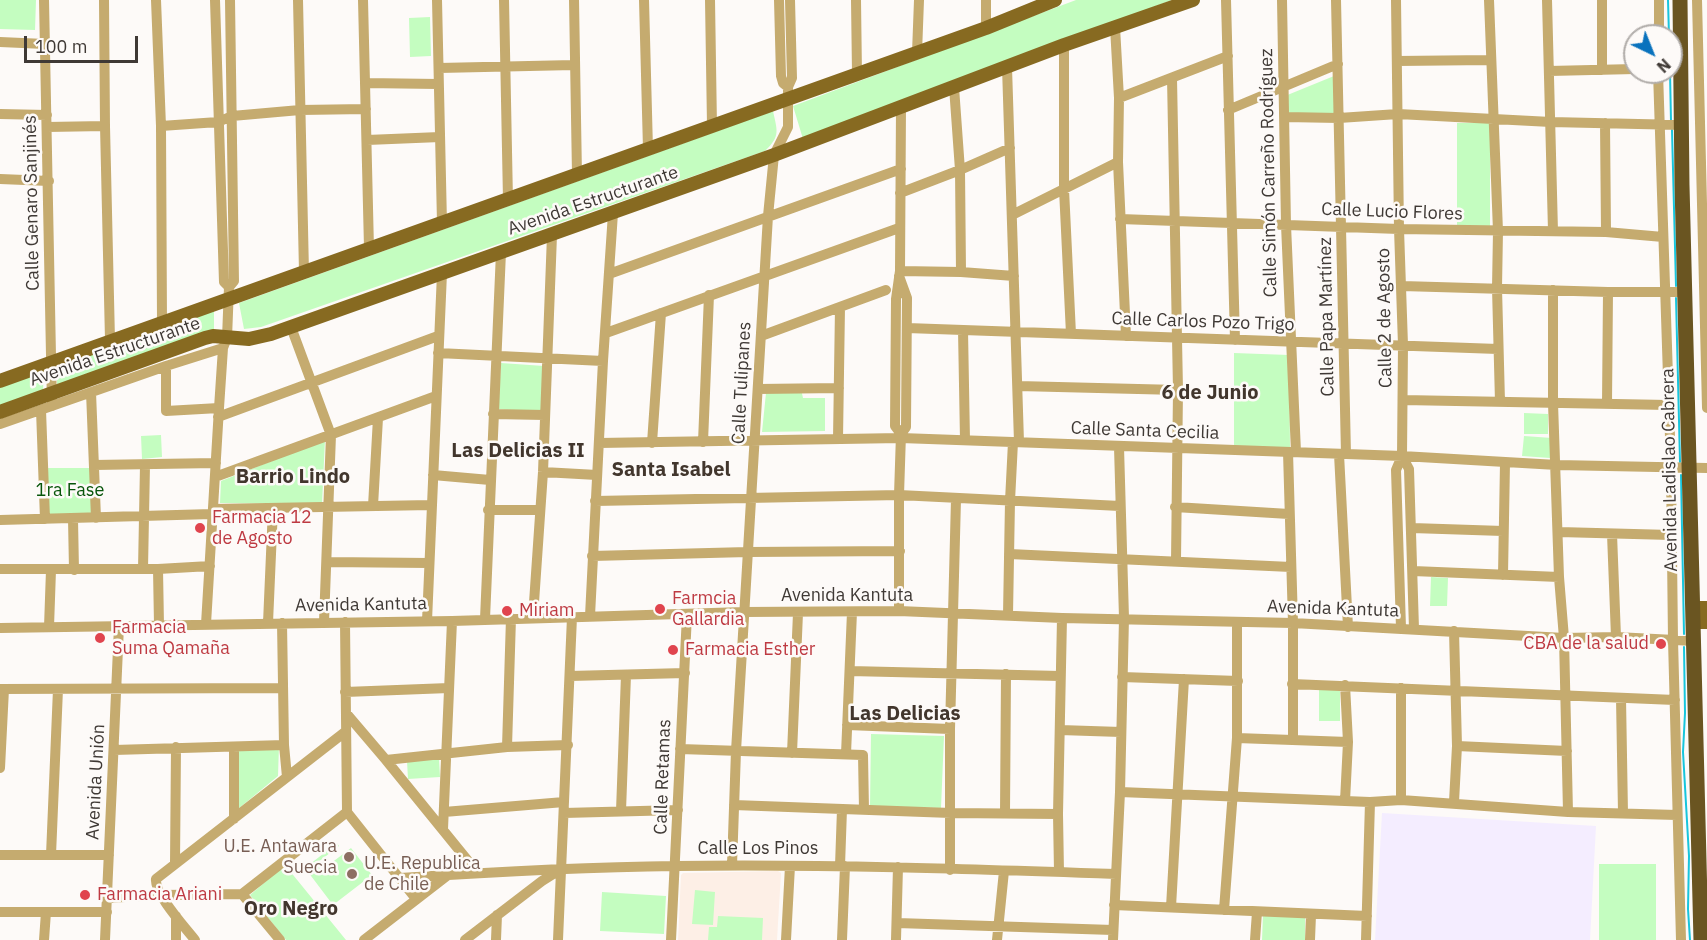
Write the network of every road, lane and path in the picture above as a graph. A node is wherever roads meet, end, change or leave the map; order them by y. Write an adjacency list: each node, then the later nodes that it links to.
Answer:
1 (44, 0): 34 (street, Calle Genaro Sanjinés)
2 (104, 0): 72 (street)
3 (156, 0): 73 (street)
4 (215, 0): 68 (street)
5 (230, 0): 63 (street)
6 (298, 0): 59 (street)
7 (363, 0): 50 (street)
8 (437, 0): 44 (street)
9 (504, 0): 42 (street)
10 (574, 0): 41 (street)
11 (644, 0): 78 (street)
12 (710, 0): 74 (street)
13 (778, 0): 55 (street)
14 (790, 0): 55 (street)
15 (856, 0): 48 (street)
16 (919, 0): 36 (street)
17 (986, 0): 32 (street)
18 (1055, 0): 32 (main road, Avenida Estructurante)
19 (1193, 0): 31 (main road, Avenida Estructurante)
20 (1226, 0): 37 (street)
21 (1282, 0): 53 (street, Calle Simón Carreño Rodríguez)
22 (1336, 0): 40 (street, Calle Papa Martínez)
23 (1396, 0): 39 (street, Calle 2 de Agosto)
24 (1547, 0): 47 (street)
25 (1602, 0): 46 (street)
26 (1659, 0): 30 (street)
27 (1680, 0): 71 (highway, Avenida Ladislao Cabrera)
28 (1697, 0): 87 (street)
29 (1490, 1): 38 (street)
30 (1659, 24)
31 (1115, 27): 35 (main road, Avenida Estructurante); 56 (street)
32 (986, 28): 36 (main road, Avenida Estructurante)
33 (0, 42): 34 (street)
34 (45, 44): 67 (street, Calle Genaro Sanjinés)
35 (1064, 45): 43 (main road, Avenida Estructurante); 88 (street)
36 (917, 53): 48 (main road, Avenida Estructurante)
37 (1228, 56): 49 (street); 60 (street)
38 (1490, 60): 39 (street); 66 (street)
39 (1397, 61): 62 (street, Calle 2 de Agosto)
40 (1338, 64): 53 (street); 65 (street, Calle Papa Martínez)
41 (574, 65): 42 (street); 83 (street)
42 (506, 66): 44 (street); 90 (street)
43 (1007, 67): 54 (main road, Avenida Estructurante); 77 (street)
44 (439, 68): 51 (street)
45 (1623, 69): 46 (street)
46 (1602, 70): 47 (street)
47 (1549, 71): 69 (street)
48 (857, 74): 55 (main road, Avenida Estructurante)
49 (1172, 78): 56 (street); 95 (street)
50 (365, 83): 51 (street); 58 (street)
51 (438, 84): 75 (street)
52 (1661, 84): 71 (street)
53 (1283, 86): 60 (street); 64 (street, Calle Simón Carreño Rodríguez)
54 (954, 87): 57 (main road, Avenida Estructurante); 82 (street)
55 (788, 93): 74 (main road, Avenida Estructurante); 79 (street)
56 (1119, 98): 80 (street)
57 (901, 107): 79 (main road, Avenida Estructurante); 81 (street)
58 (366, 109): 59 (street); 76 (street)
59 (300, 110): 63 (street); 109 (street)
60 (1228, 110): 96 (street)
61 (0, 114): 67 (street)
62 (1398, 114): 65 (street); 66 (street); 101 (street, Calle 2 de Agosto)
63 (232, 116): 68 (street); 123 (street)
64 (1285, 117): 65 (street); 98 (street, Calle Simón Carreño Rodríguez)
65 (1338, 118): 99 (street, Calle Papa Martínez)
66 (1492, 119): 69 (street); 102 (street)
67 (47, 121): 72 (street); 85 (street, Calle Genaro Sanjinés)
68 (218, 122): 73 (street); 123 (street)
69 (1551, 122): 70 (street); 103 (street)
70 (1605, 123): 71 (street); 104 (street)
71 (1671, 125): 86 (highway, Avenida Ladislao Cabrera); 106 (street)
72 (105, 126): 139 (street)
73 (160, 126): 127 (street)
74 (712, 126): 78 (main road, Avenida Estructurante)
75 (440, 137): 76 (street); 97 (street)
76 (367, 140): 107 (street)
77 (1010, 148): 82 (street); 92 (street)
78 (648, 149): 83 (main road, Avenida Estructurante)
79 (774, 155): 91 (main road, Avenida Estructurante); 93 (street, Calle Tulipanes)
80 (1118, 162): 88 (street); 94 (street)
81 (901, 169): 89 (street); 93 (street)
82 (960, 171): 89 (street); 110 (street)
83 (577, 175): 90 (main road, Avenida Estructurante)
84 (0, 179): 85 (street)
85 (49, 181): 149 (street, Calle Genaro Sanjinés)
86 (1682, 185): 87 (street); 122 (highway, Avenida Ladislao Cabrera)
87 (1705, 185): 165 (street)
88 (1064, 189): 92 (street); 133 (street)
89 (900, 193): 100 (street)
90 (508, 200): 97 (main road, Avenida Estructurante)
91 (613, 213): 105 (main road, Avenida Estructurante); 113 (street)
92 (1012, 215): 114 (street)
93 (768, 216): 113 (street); 115 (street, Calle Tulipanes)
94 (1120, 219): 95 (street, Calle Lucio Flores); 136 (street)
95 (1176, 221): 96 (street, Calle Lucio Flores); 137 (street)
96 (1232, 223): 98 (street, Calle Lucio Flores); 138 (street)
97 (442, 224): 107 (main road, Avenida Estructurante)
98 (1286, 225): 99 (street, Calle Lucio Flores); 140 (street, Calle Simón Carreño Rodríguez)
99 (1341, 227): 101 (street, Calle Lucio Flores); 142 (street, Calle Papa Martínez)
100 (899, 228): 112 (street); 115 (street)
101 (1399, 229): 102 (street, Calle Lucio Flores); 116 (street, Calle 2 de Agosto)
102 (1498, 231): 103 (street, Calle Lucio Flores); 117 (street)
103 (1554, 231): 104 (street, Calle Lucio Flores)
104 (1606, 232): 106 (street, Calle Lucio Flores)
105 (552, 235): 108 (main road, Avenida Estructurante); 147 (street)
106 (1663, 237): 121 (street)
107 (369, 248): 109 (main road, Avenida Estructurante)
108 (501, 252): 111 (main road, Avenida Estructurante); 146 (street)
109 (304, 272): 123 (main road, Avenida Estructurante)
110 (961, 272): 112 (street); 114 (street)
111 (442, 273): 128 (main road, Avenida Estructurante); 134 (street)
112 (899, 273): 129 (street); 173 (street)
113 (609, 274): 132 (street)
114 (1014, 276): 131 (street)
115 (765, 277): 124 (street); 135 (street, Calle Tulipanes)
116 (1402, 286): 117 (street); 143 (street, Calle 2 de Agosto)
117 (1497, 288): 119 (street); 144 (street)
118 (886, 290): 125 (street)
119 (1553, 290): 120 (street); 162 (street)
120 (1608, 292): 121 (street); 163 (street)
121 (1665, 292): 122 (street); 164 (street)
122 (1685, 292): 192 (highway, Avenida Ladislao Cabrera)
123 (229, 293): 127 (main road, Avenida Estructurante); 141 (street)
124 (709, 296): 126 (street); 178 (street)
125 (840, 307): 135 (street); 154 (street)
126 (661, 313): 132 (street); 177 (street)
127 (162, 323): 139 (main road, Avenida Estructurante)
128 (291, 327): 141 (main road, Avenida Estructurante); 152 (street)
129 (907, 328): 130 (street, Calle Carlos Pozo Trigo); 173 (street)
130 (963, 330): 131 (street, Calle Carlos Pozo Trigo); 176 (street)
131 (1015, 332): 133 (street, Calle Carlos Pozo Trigo); 153 (street)
132 (606, 333): 148 (street)
133 (1071, 334): 136 (street, Calle Carlos Pozo Trigo)
134 (438, 336): 145 (street); 152 (street)
135 (761, 336): 155 (street, Calle Tulipanes)
136 (1126, 336): 137 (street, Calle Carlos Pozo Trigo)
137 (1177, 338): 138 (street, Calle Carlos Pozo Trigo); 156 (street)
138 (1235, 339): 140 (street, Calle Carlos Pozo Trigo)
139 (110, 340): 149 (main road, Avenida Estructurante)
140 (1290, 341): 142 (street, Calle Carlos Pozo Trigo); 183 (street, Calle Simón Carreño Rodríguez)
141 (225, 343): 150 (street, Avenida Estructurante); 161 (main road, Avenida Estructurante); 167 (street)
142 (1344, 343): 143 (street, Calle Carlos Pozo Trigo); 184 (street, Calle Papa Martínez)
143 (1403, 345): 144 (street, Calle Carlos Pozo Trigo); 159 (street, Calle 2 de Agosto)
144 (1498, 349): 160 (street)
145 (438, 353): 146 (street); 158 (street)
146 (498, 356): 147 (street); 168 (street)
147 (548, 357): 148 (street); 169 (street)
148 (603, 361): 180 (street)
149 (50, 362): 151 (main road, Avenida Estructurante); 161 (street, Calle Genaro Sanjinés)
150 (166, 366): 157 (street, Avenida Estructurante); 167 (street)
151 (0, 381)
152 (312, 381): 167 (street); 172 (street)
153 (1018, 386): 156 (street); 179 (street)
154 (839, 388): 155 (street); 174 (street)
155 (758, 389): 175 (street, Calle Tulipanes)
156 (1178, 390): 182 (street)
157 (91, 392): 161 (street, Avenida Estructurante); 188 (street)
158 (436, 396): 170 (street); 195 (street)
159 (1403, 400): 160 (street); 185 (street, Calle 2 de Agosto)
160 (1500, 402): 162 (street)
161 (48, 403): 166 (main road, Avenida Estructurante); 171 (street, Avenida Estructurante); 216 (street, Calle Genaro Sanjinés)
162 (1553, 403): 163 (street); 190 (street)
163 (1607, 404): 164 (street)
164 (1668, 405): 191 (street)
165 (1707, 408)
166 (0, 412)
167 (218, 413): 187 (street)
168 (493, 414): 169 (street); 198 (street)
169 (545, 415): 194 (street)
170 (378, 418): 172 (street); 205 (street)
171 (0, 424)
172 (331, 435): 197 (street); 209 (street)
173 (901, 436): 174 (street, Calle Santa Cecilia); 176 (street, Calle Santa Cecilia); 199 (street)
174 (838, 439): 175 (street, Calle Santa Cecilia)
175 (755, 440): 178 (street, Calle Santa Cecilia); 200 (street, Calle Tulipanes)
176 (965, 440): 179 (street, Calle Santa Cecilia)
177 (652, 442): 178 (street, Calle Santa Cecilia); 180 (street, Calle Santa Cecilia)
178 (703, 442)
179 (1016, 442): 181 (street, Calle Santa Cecilia); 203 (street)
180 (599, 443): 196 (street)
181 (1119, 447): 182 (street, Calle Santa Cecilia); 206 (street)
182 (1177, 449): 183 (street, Calle Santa Cecilia); 207 (street)
183 (1292, 452): 184 (street, Calle Santa Cecilia); 213 (street, Calle Simón Carreño Rodríguez)
184 (1342, 454): 185 (street, Calle Santa Cecilia); 269 (street, Calle Papa Martínez)
185 (1402, 456): 186 (street, Calle Santa Cecilia); 219 (street, Calle 2 de Agosto); 271 (street, Calle 2 de Agosto)
186 (1505, 463): 190 (street, Calle Santa Cecilia); 220 (street)
187 (216, 464): 189 (street); 197 (street)
188 (94, 465): 189 (street); 215 (street)
189 (145, 465): 214 (street)
190 (1557, 465): 191 (street, Calle Santa Cecilia); 221 (street)
191 (1671, 468): 192 (street, Calle Santa Cecilia); 223 (street)
192 (1690, 468): 193 (street, Calle Santa Cecilia); 249 (highway, Avenida Ladislao Cabrera)
193 (1707, 468)
194 (543, 472): 196 (street); 211 (street)
195 (433, 475): 198 (street); 204 (street)
196 (597, 475): 202 (street)
197 (215, 477): 212 (street)
198 (490, 480): 210 (street)
199 (899, 495): 200 (street); 201 (street); 224 (street)
200 (752, 498): 202 (street); 225 (street, Calle Tulipanes)
201 (956, 499): 203 (street); 246 (street)
202 (595, 501): 227 (street)
203 (1010, 501): 206 (street); 226 (street)
204 (431, 505): 205 (street); 231 (street)
205 (373, 506): 209 (street)
206 (1120, 506): 228 (street)
207 (1175, 507): 213 (street); 229 (street)
208 (273, 508): 209 (street); 212 (street); 261 (street)
209 (329, 508): 230 (street)
210 (488, 510): 211 (street); 256 (street)
211 (540, 510): 251 (street)
212 (213, 512): 214 (street); 232 (street)
213 (1290, 514): 233 (street, Calle Simón Carreño Rodríguez)
214 (144, 516): 215 (street); 235 (street)
215 (96, 518): 217 (street)
216 (45, 519): 217 (street); 218 (street)
217 (73, 519): 238 (street)
218 (0, 520)
219 (1412, 528): 220 (street); 239 (street, Calle 2 de Agosto)
220 (1503, 531): 240 (street)
221 (1558, 532): 222 (street); 241 (street)
222 (1612, 534): 223 (street); 274 (street)
223 (1671, 535): 276 (street)
224 (900, 551): 225 (street); 242 (street)
225 (748, 552): 227 (street); 243 (street, Calle Tulipanes)
226 (1009, 554): 228 (street); 248 (street)
227 (592, 556): 250 (street)
228 (1121, 561): 229 (street); 255 (street)
229 (1176, 561): 233 (street)
230 (327, 562): 231 (street); 259 (street)
231 (429, 563): 257 (street)
232 (210, 566): 236 (street); 265 (street)
233 (1291, 567): 264 (street, Calle Simón Carreño Rodríguez)
234 (0, 569): 237 (street)
235 (143, 569): 236 (street); 238 (street)
236 (158, 569): 266 (street)
237 (51, 570): 238 (street); 268 (street)
238 (74, 570)
239 (1413, 572): 240 (street); 272 (street, Calle 2 de Agosto)
240 (1503, 574): 241 (street)
241 (1559, 577): 275 (street)
242 (899, 611): 244 (street, Avenida Kantuta); 246 (street, Avenida Kantuta)
243 (744, 612): 245 (street, Avenida Kantuta); 247 (street, Avenida Kantuta); 318 (street, Calle Tulipanes)
244 (852, 612): 245 (street, Avenida Kantuta); 278 (street)
245 (798, 613): 320 (street)
246 (952, 614): 248 (street, Avenida Kantuta); 280 (street)
247 (687, 615): 250 (street, Avenida Kantuta); 279 (street, Calle Retamas)
248 (1008, 615): 254 (street, Avenida Kantuta)
249 (1700, 615): 277 (highway, Avenida Ladislao Cabrera)
250 (590, 616): 252 (street, Avenida Kantuta)
251 (533, 617): 252 (street, Avenida Kantuta); 253 (street, Avenida Kantuta)
252 (572, 617): 283 (street)
253 (511, 618): 256 (street, Avenida Kantuta); 315 (street)
254 (1062, 618): 255 (street, Avenida Kantuta); 284 (street)
255 (1124, 618): 263 (street, Avenida Kantuta); 285 (street)
256 (485, 619): 258 (street, Avenida Kantuta)
257 (427, 621): 258 (street, Avenida Kantuta); 260 (street, Avenida Kantuta)
258 (452, 621): 292 (street)
259 (324, 622): 260 (street, Avenida Kantuta); 262 (street, Avenida Kantuta)
260 (345, 622): 297 (street)
261 (268, 623): 262 (street, Avenida Kantuta); 265 (street, Avenida Kantuta)
262 (282, 623): 291 (street)
263 (1237, 623): 264 (street, Avenida Kantuta); 287 (street)
264 (1293, 623): 269 (street, Avenida Kantuta); 288 (street, Calle Simón Carreño Rodríguez)
265 (206, 624): 266 (street, Avenida Kantuta)
266 (159, 625): 267 (street, Avenida Kantuta)
267 (119, 626): 268 (street, Avenida Kantuta); 290 (street, Avenida Unión)
268 (49, 627): 270 (street, Avenida Kantuta)
269 (1348, 627): 271 (street, Avenida Kantuta)
270 (0, 628)
271 (1401, 628): 272 (street, Avenida Kantuta)
272 (1414, 629): 273 (street, Avenida Kantuta)
273 (1454, 631): 275 (street, Avenida Kantuta); 296 (street)
274 (1616, 637): 275 (street, Avenida Kantuta); 276 (street, Avenida Kantuta)
275 (1564, 638): 298 (street)
276 (1673, 640): 277 (street, Avenida Kantuta); 300 (street)
277 (1694, 641): 326 (highway, Avenida Ladislao Cabrera)
278 (850, 671): 280 (street); 302 (street)
279 (685, 673): 282 (street); 316 (street, Calle Retamas)
280 (951, 673): 281 (street); 303 (street)
281 (1006, 674): 284 (street); 344 (street)
282 (627, 675): 283 (street); 339 (street)
283 (570, 676): 311 (street)
284 (1060, 676): 304 (street)
285 (1122, 677): 286 (street); 306 (street)
286 (1184, 680): 287 (street); 328 (street)
287 (1238, 681): 307 (street)
288 (1292, 684): 289 (street); 308 (street, Calle Simón Carreño Rodríguez)
289 (1345, 685): 293 (street); 309 (street)
290 (117, 688): 291 (street); 295 (street); 317 (street, Avenida Unión)
291 (283, 688): 310 (street)
292 (449, 688): 297 (street); 321 (street)
293 (1401, 688): 296 (street); 330 (street)
294 (2, 689): 295 (street); 324 (street)
295 (58, 689): 351 (street)
296 (1455, 690): 298 (street); 312 (street)
297 (345, 692): 301 (street)
298 (1565, 694): 299 (street); 319 (street)
299 (1621, 698): 300 (street); 345 (street)
300 (1675, 700): 347 (street)
301 (346, 713): 305 (street); 323 (street)
302 (848, 725): 303 (street); 322 (street)
303 (950, 729): 343 (street)
304 (1060, 730): 306 (street); 346 (street)
305 (345, 732): 325 (street); 340 (street)
306 (1121, 732): 327 (street)
307 (1237, 738): 308 (street); 329 (street)
308 (1293, 739): 309 (street)
309 (1348, 742): 331 (street)
310 (284, 745): 314 (street); 325 (street)
311 (568, 745): 315 (street); 335 (street)
312 (1457, 746): 319 (street); 333 (street)
313 (176, 747): 314 (street); 317 (street); 353 (street)
314 (234, 747): 348 (street)
315 (507, 747): 321 (street)
316 (680, 748): 318 (street); 337 (street, Calle Retamas)
317 (114, 750): 352 (street, Avenida Unión)
318 (736, 751): 320 (street); 334 (street, Calle Tulipanes)
319 (1566, 751): 342 (street)
320 (792, 753): 322 (street)
321 (446, 754): 323 (street); 341 (street)
322 (846, 754): 338 (street)
323 (387, 760): 349 (street)
324 (0, 768)
325 (287, 777): 348 (street)
326 (1702, 785): 378 (highway, Avenida Ladislao Cabrera)
327 (1120, 792): 328 (street); 365 (street)
328 (1176, 793): 329 (street); 372 (street)
329 (1231, 797): 331 (street); 373 (street)
330 (1401, 800): 332 (street); 333 (street)
331 (1345, 801): 332 (street)
332 (1370, 802): 382 (street)
333 (1454, 802): 342 (street)
334 (734, 805): 336 (street); 354 (street, Calle Tulipanes)
335 (564, 807): 339 (street); 341 (street); 359 (street)
336 (842, 809): 338 (street); 357 (street)
337 (678, 810): 339 (street); 355 (street, Calle Retamas)
338 (864, 810): 343 (street)
339 (621, 811)
340 (347, 812): 366 (street); 367 (street)
341 (444, 812): 349 (street)
342 (1568, 812): 345 (street)
343 (951, 813): 344 (street); 360 (street)
344 (1005, 813): 346 (street)
345 (1623, 813): 347 (street)
346 (1058, 814): 363 (street)
347 (1677, 815): 404 (street)
348 (234, 819): 353 (street)
349 (443, 830): 362 (street)
350 (0, 855): 351 (street)
351 (51, 855): 352 (street)
352 (109, 855): 369 (street, Avenida Unión)
353 (175, 863): 368 (street)
354 (732, 865): 355 (street, Calle Los Pinos); 356 (street, Calle Los Pinos)
355 (676, 866): 359 (street, Calle Los Pinos); 396 (street, Calle Retamas)
356 (790, 866): 357 (street, Calle Los Pinos); 397 (street)
357 (843, 866): 358 (street, Calle Los Pinos); 398 (street)
358 (898, 867): 360 (street, Calle Los Pinos); 383 (street)
359 (562, 868): 362 (street, Calle Los Pinos); 380 (street); 395 (street)
360 (950, 870): 361 (street, Calle Los Pinos)
361 (1004, 871): 363 (street, Calle Los Pinos); 384 (street)
362 (477, 872): 364 (street, Calle Los Pinos)
363 (1059, 872): 365 (street, Calle Los Pinos)
364 (448, 874): 366 (street, Calle Los Pinos); 370 (street)
365 (1116, 874): 371 (street)
366 (400, 878): 370 (street)
367 (242, 894): 368 (street); 391 (street)
368 (161, 895): 369 (street); 379 (street)
369 (107, 898): 376 (street, Avenida Unión)
370 (416, 899): 392 (street)
371 (1114, 905): 372 (street); 386 (street)
372 (1172, 907): 373 (street)
373 (1224, 910): 377 (street)
374 (0, 912): 375 (street)
375 (46, 912): 376 (street); 387 (street)
376 (106, 912): 388 (street, Avenida Unión)
377 (1257, 912): 381 (street); 401 (street)
378 (1704, 914): 405 (highway, Avenida Ladislao Cabrera)
379 (176, 915): 389 (street); 390 (street)
380 (497, 915): 393 (street); 394 (street)
381 (1311, 915): 382 (street); 402 (street)
382 (1367, 916): 403 (street)
383 (897, 923): 384 (street); 399 (street)
384 (998, 927): 385 (street); 400 (street)
385 (1055, 935): 386 (street)
386 (1113, 935)
387 (44, 940)
388 (105, 940)
389 (176, 940)
390 (195, 940)
391 (280, 940)
392 (364, 940)
393 (465, 940)
394 (496, 940)
395 (558, 940)
396 (671, 940)
397 (786, 940)
398 (842, 940)
399 (896, 940)
400 (997, 940)
401 (1255, 940)
402 (1310, 940)
403 (1366, 940)
404 (1681, 940)
405 (1701, 940)

